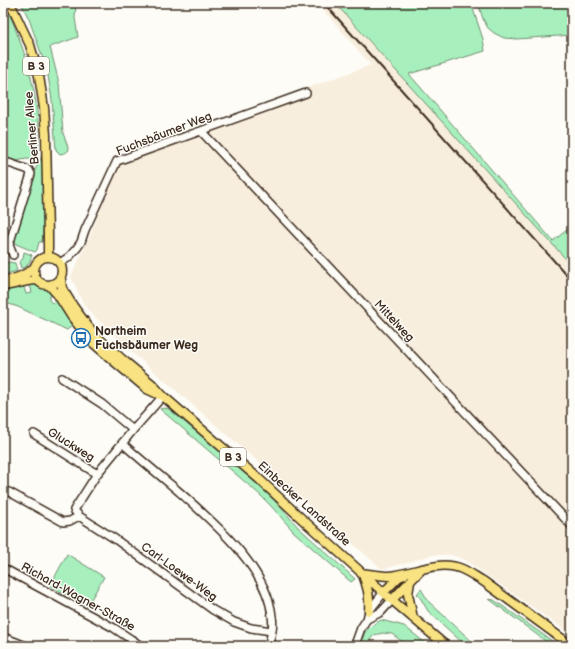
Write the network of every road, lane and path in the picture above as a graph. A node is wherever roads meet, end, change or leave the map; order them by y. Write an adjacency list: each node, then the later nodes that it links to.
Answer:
1 (10, 3): 6 (main road, Berliner Allee / B 3)
2 (306, 93): 3 (street, Fuchsbäumer Weg)
3 (201, 131): 7 (street, Fuchsbäumer Weg); 22 (street, Mittelweg)
4 (3, 161): 5 (street)
5 (13, 255)
6 (48, 257): 7 (main road); 8 (main road)
7 (60, 263): 9 (main road)
8 (34, 268): 10 (main road); 11 (main road)
9 (61, 279): 13 (main road); 15 (main road, Einbecker Landstraße / B 3)
10 (37, 280): 12 (main road); 13 (main road)
11 (3, 281)
12 (3, 286)
13 (50, 286): 15 (main road, Einbecker Landstraße / B 3)
14 (62, 378): 16 (street)
15 (163, 396): 16 (street); 25 (main road, Einbecker Landstraße / B 3)
16 (133, 430): 18 (street)
17 (34, 434): 19 (street, Gluckweg)
18 (122, 444): 19 (street); 32 (street)
19 (98, 474): 21 (street)
20 (9, 492): 21 (street)
21 (79, 516): 32 (street, Carl-Loewe-Weg)
22 (572, 526)
23 (3, 568): 35 (street, Richard-Wagner-Straße)
24 (421, 570): 26 (main road); 27 (main road); 39 (main road)
25 (362, 572): 26 (main road); 28 (main road, Einbecker Landstraße / B 3); 30 (main road)
26 (406, 573): 28 (main road)
27 (410, 581): 29 (main road); 31 (main road)
28 (384, 592): 29 (main road, Einbecker Landstraße / B 3); 30 (street)
29 (392, 600): 30 (street); 31 (main road, B 3)
30 (368, 615): 37 (street)
31 (413, 618): 38 (main road, B 3)
32 (272, 631): 36 (street)
33 (3, 636): 34 (street)
34 (26, 646)
35 (141, 646)
36 (268, 646)
37 (356, 646)
38 (446, 646)
39 (572, 646)

